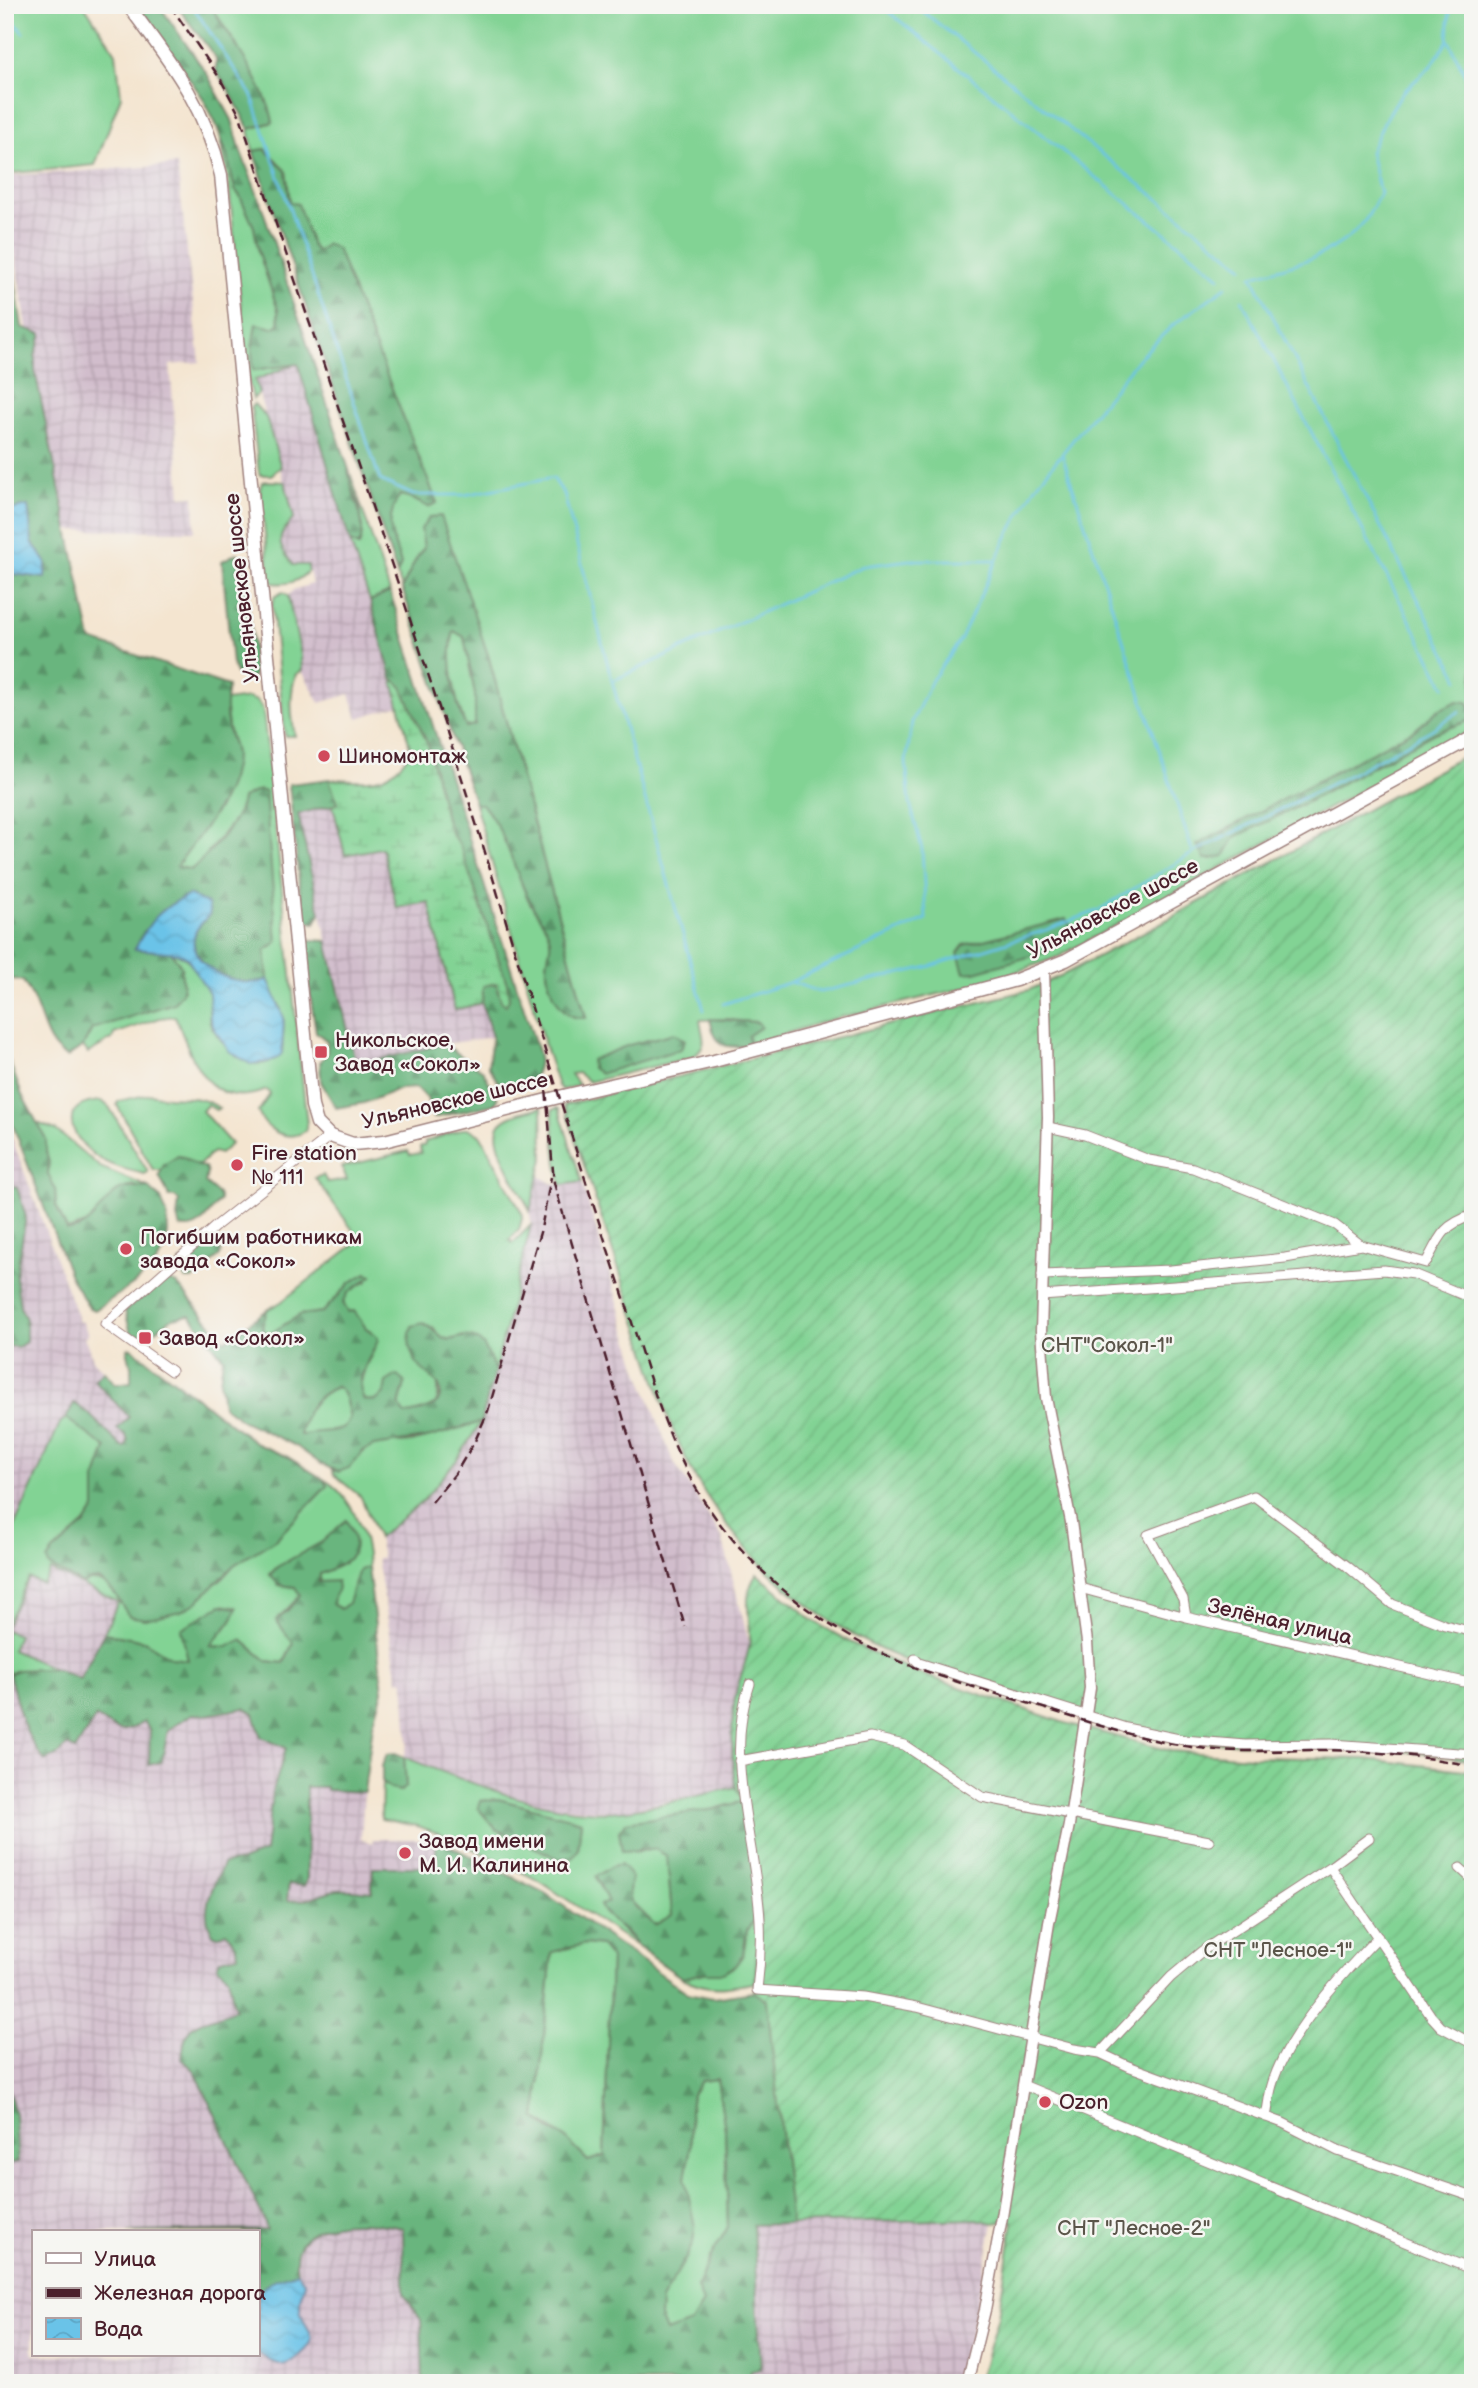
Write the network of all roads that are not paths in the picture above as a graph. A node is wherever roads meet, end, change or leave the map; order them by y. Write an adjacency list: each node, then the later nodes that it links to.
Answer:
1 (128, 5): 5 (main road, Ульяновское шоссе)
2 (1473, 737): 3 (main road, Ульяновское шоссе)
3 (1044, 970): 4 (street); 5 (main road, Ульяновское шоссе)
4 (1048, 1127): 7 (street); 8 (street)
5 (330, 1136): 11 (street)
6 (1473, 1215): 7 (street)
7 (1361, 1245): 8 (street)
8 (1042, 1275): 9 (street)
9 (1042, 1296): 10 (street); 12 (street)
10 (1473, 1299)
11 (171, 1371)
12 (1080, 1588): 13 (street, Зелёная улица); 18 (street)
13 (1186, 1617): 14 (street); 17 (street, Зелёная улица)
14 (1473, 1632)
15 (915, 1659): 18 (street)
16 (750, 1684): 20 (street)
17 (1473, 1684)
18 (1087, 1716): 19 (street); 21 (street)
19 (1473, 1754)
20 (739, 1761): 21 (street); 28 (street)
21 (1070, 1815): 23 (street); 28 (street)
22 (1368, 1838): 24 (street)
23 (1209, 1841)
24 (1330, 1867): 27 (street); 30 (street)
25 (1460, 1868): 26 (street)
26 (1473, 1880)
27 (1378, 1937): 29 (street); 32 (street)
28 (1032, 2036): 30 (street); 31 (street)
29 (1473, 2044)
30 (1100, 2053): 32 (street)
31 (1023, 2085): 34 (street); 35 (street)
32 (1266, 2117): 33 (street)
33 (1473, 2197)
34 (1473, 2270)
35 (967, 2383)

